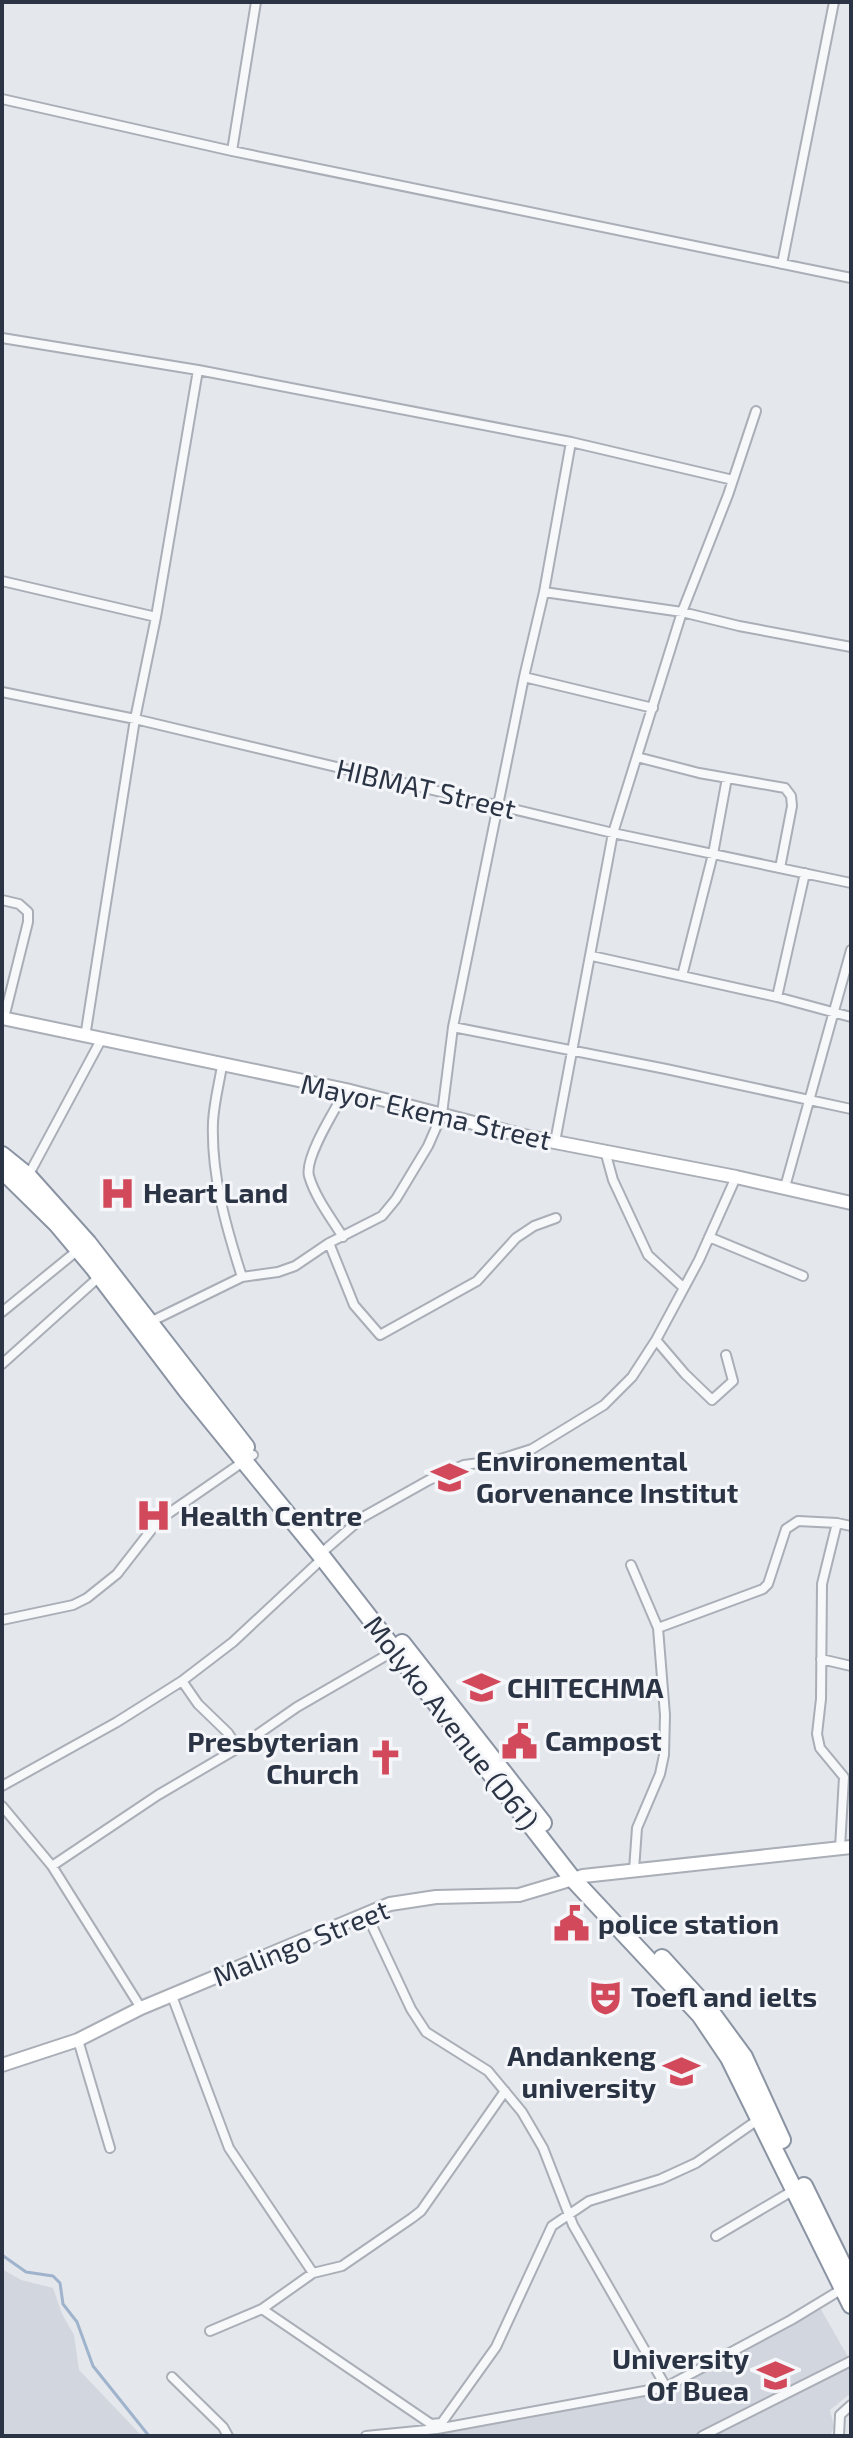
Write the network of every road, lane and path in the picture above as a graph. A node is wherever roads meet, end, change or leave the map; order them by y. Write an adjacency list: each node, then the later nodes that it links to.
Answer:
1 (256, 2): 4 (street)
2 (834, 2): 5 (street)
3 (2, 99): 4 (street)
4 (232, 151): 5 (street)
5 (782, 264): 6 (street)
6 (851, 278)
7 (2, 338): 8 (street)
8 (198, 370): 10 (street); 15 (street)
9 (756, 411): 11 (street)
10 (571, 442): 11 (street); 13 (street)
11 (733, 480): 14 (street)
12 (2, 581): 15 (street)
13 (544, 592): 14 (street); 17 (street)
14 (682, 612): 16 (street); 19 (street)
15 (156, 617): 20 (street)
16 (851, 647)
17 (524, 677): 19 (street); 23 (street)
18 (2, 692): 20 (street, HIBMAT Street)
19 (653, 708): 21 (street)
20 (135, 719): 23 (street, HIBMAT Street); 38 (street)
21 (637, 757): 22 (street); 24 (street)
22 (727, 778): 25 (street); 26 (street)
23 (499, 806): 24 (street, HIBMAT Street); 37 (street)
24 (613, 833): 25 (street, HIBMAT Street); 31 (street)
25 (713, 854): 26 (street, HIBMAT Street); 32 (street)
26 (780, 868): 27 (street, HIBMAT Street)
27 (805, 873): 28 (street, HIBMAT Street); 33 (street)
28 (851, 883)
29 (2, 900): 36 (street)
30 (851, 950): 34 (street)
31 (592, 956): 32 (street); 40 (street)
32 (682, 976): 33 (street)
33 (777, 997): 34 (street)
34 (832, 1013): 35 (street); 43 (street)
35 (851, 1017)
36 (3, 1018): 38 (street, Mayor Ekema Street)
37 (453, 1027): 40 (street); 45 (street)
38 (85, 1037): 39 (street, Mayor Ekema Street)
39 (101, 1040): 41 (street, Mayor Ekema Street); 50 (street)
40 (574, 1050): 43 (street); 46 (street)
41 (222, 1066): 42 (street, Mayor Ekema Street); 61 (street)
42 (346, 1090): 45 (street, Mayor Ekema Street); 55 (street)
43 (810, 1099): 44 (street); 52 (street)
44 (851, 1109)
45 (442, 1114): 46 (street, Mayor Ekema Street); 55 (street)
46 (555, 1142): 47 (street, Mayor Ekema Street)
47 (605, 1151): 51 (street, Mayor Ekema Street); 62 (street)
48 (2, 1155): 50 (highway, Molyko Avenue (D61))
49 (2, 1170): 58 (highway, Molyko Avenue (D61))
50 (28, 1176): 64 (highway, Molyko Avenue (D61))
51 (736, 1177): 52 (street, Mayor Ekema Street); 56 (street)
52 (785, 1187): 53 (street, Mayor Ekema Street)
53 (851, 1203)
54 (556, 1218): 57 (street)
55 (343, 1237): 57 (street)
56 (709, 1237): 59 (street); 62 (street)
57 (329, 1243): 61 (street)
58 (78, 1250): 60 (highway, Molyko Avenue (D61)); 63 (street)
59 (803, 1276)
60 (99, 1277): 67 (street); 68 (highway, Molyko Avenue (D61))
61 (242, 1277): 64 (street)
62 (684, 1288): 65 (street)
63 (2, 1312)
64 (150, 1322): 68 (highway, Molyko Avenue (D61))
65 (656, 1340): 66 (street); 71 (street)
66 (726, 1355)
67 (2, 1364)
68 (249, 1458): 71 (highway, Molyko Avenue (D61)); 73 (street)
69 (837, 1523): 70 (street); 74 (street); 76 (street)
70 (851, 1526)
71 (324, 1554): 75 (highway, Molyko Avenue (D61)); 78 (street); 85 (highway, Molyko Avenue (D61))
72 (631, 1565): 74 (street)
73 (2, 1620)
74 (658, 1628): 84 (street)
75 (394, 1651): 79 (street); 85 (highway, Molyko Avenue (D61))
76 (821, 1659): 77 (street); 82 (street)
77 (851, 1666)
78 (182, 1681): 79 (street); 80 (street)
79 (238, 1748): 83 (street)
80 (2, 1786)
81 (2, 1806): 83 (street)
82 (846, 1847): 84 (street, Malingo Street)
83 (52, 1866): 88 (street)
84 (634, 1870): 85 (street, Malingo Street)
85 (577, 1876): 86 (street, Malingo Street); 92 (highway, Molyko Avenue (D61)); 98 (highway, Molyko Avenue (D61))
86 (366, 1913): 87 (street, Malingo Street); 91 (street)
87 (172, 1996): 88 (street, Malingo Street); 97 (street)
88 (141, 2008): 89 (street, Malingo Street)
89 (78, 2040): 90 (street, Malingo Street); 93 (street)
90 (2, 2065)
91 (505, 2091): 95 (street); 97 (street)
92 (759, 2119): 94 (highway, Molyko Avenue (D61)); 95 (street)
93 (110, 2148)
94 (795, 2189): 96 (street); 98 (highway, Molyko Avenue (D61))
95 (571, 2214): 104 (street); 106 (street)
96 (716, 2236)
97 (313, 2273): 100 (street)
98 (846, 2285): 99 (highway, Molyko Avenue (D61)); 104 (street)
99 (851, 2305)
100 (262, 2309): 101 (street); 106 (street)
101 (210, 2331)
102 (851, 2361): 109 (street)
103 (172, 2377): 107 (street)
104 (666, 2387): 106 (street)
105 (851, 2405): 110 (street)
106 (440, 2426): 108 (street)
107 (228, 2436)
108 (366, 2436)
109 (702, 2436)
110 (839, 2436)

